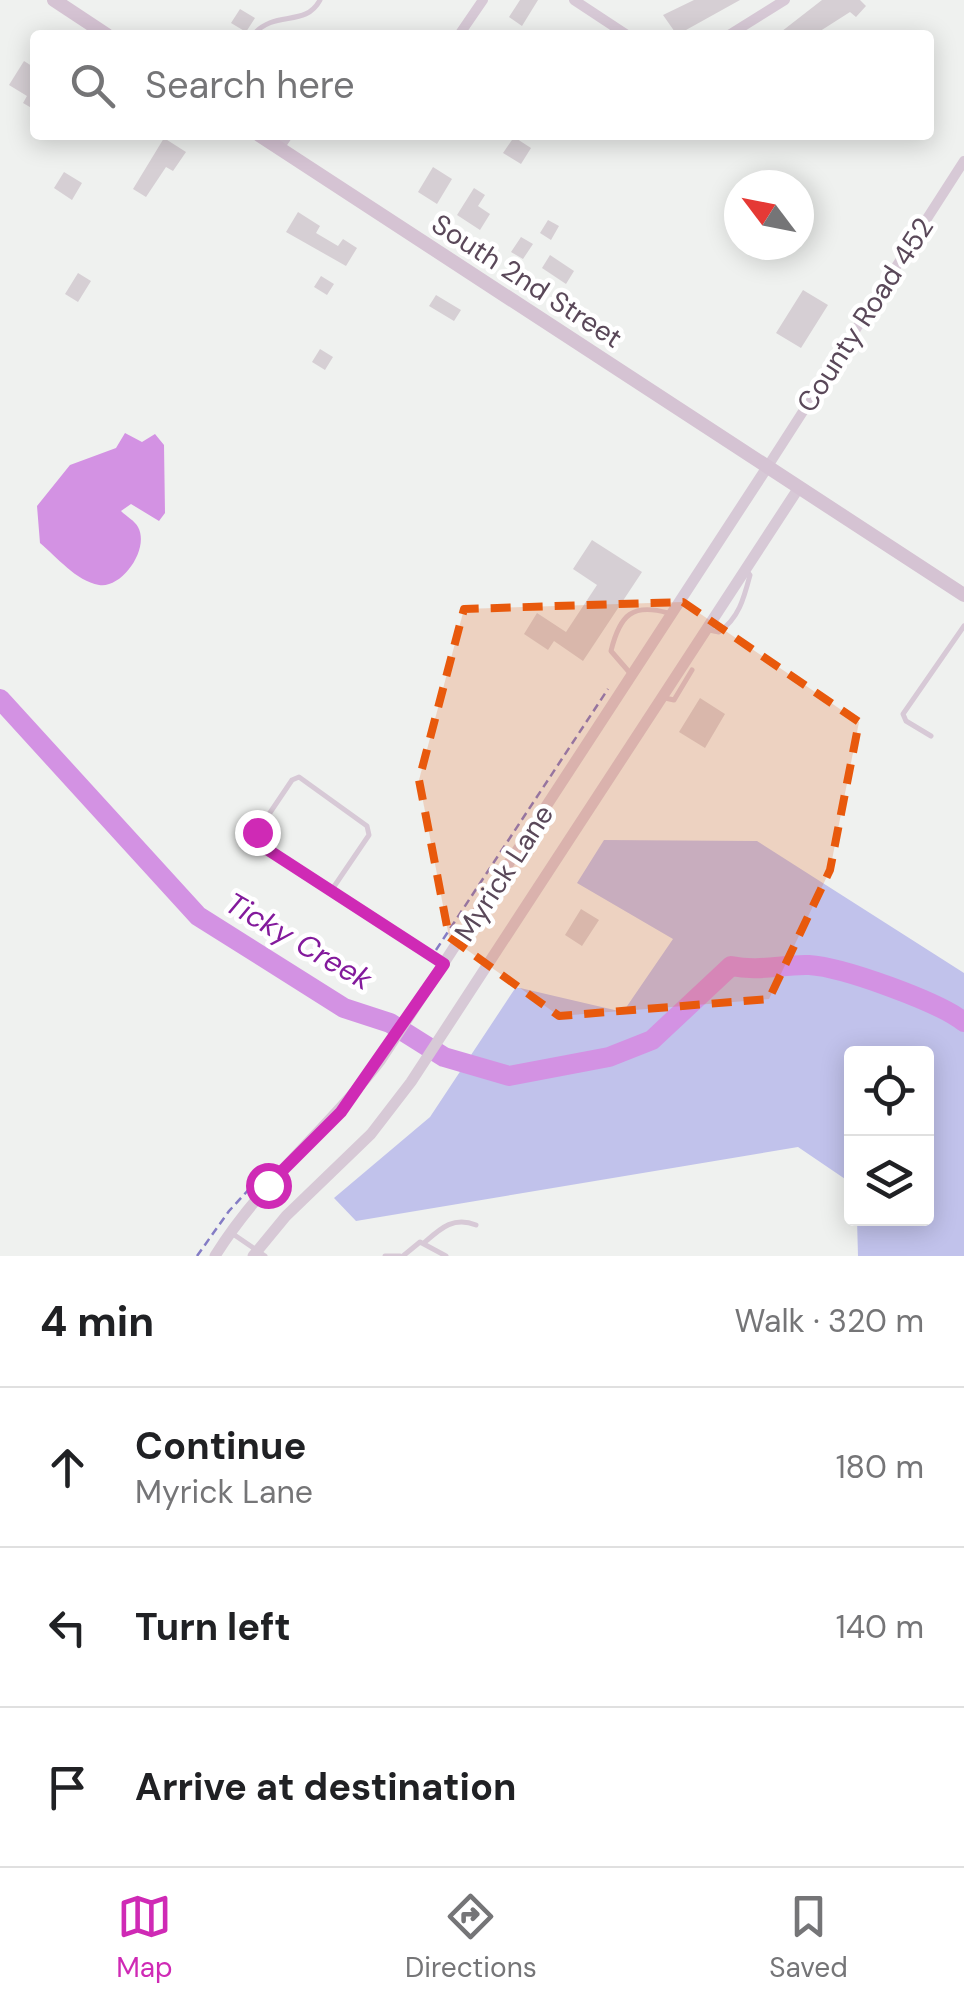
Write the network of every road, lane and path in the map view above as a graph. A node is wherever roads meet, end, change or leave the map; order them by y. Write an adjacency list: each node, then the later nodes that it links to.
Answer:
1 (54, 0): 6 (main road)
2 (320, 0): 7 (lane)
3 (483, 0): 8 (street)
4 (574, 0): 9 (street)
5 (786, 0): 10 (street)
6 (100, 30)
7 (257, 30)
8 (462, 30)
9 (619, 30)
10 (737, 30)
11 (283, 141): 13 (main road, South 2nd Street)
12 (964, 161): 13 (street, County Road 452)
13 (766, 469): 14 (main road, South 2nd Street); 16 (street, Myrick Lane)
14 (798, 489): 15 (main road, South 2nd Street); 20 (street, Myrick Lane)
15 (964, 595)
16 (672, 614): 19 (street, Myrick Lane); 19 (lane)
17 (964, 626): 21 (lane)
18 (692, 670): 20 (lane)
19 (627, 671): 23 (path); 24 (street, Myrick Lane)
20 (662, 697): 29 (street, Myrick Lane)
21 (931, 736)
22 (331, 890): 22 (lane); 23 (lane)
23 (432, 956): 24 (lane)
24 (444, 964): 27 (street, Myrick Lane)
25 (266, 1170): 30 (path)
26 (476, 1225): 28 (lane)
27 (230, 1232): 29 (lane); 31 (street, Myrick Lane)
28 (425, 1242): 33 (lane); 34 (lane)
29 (258, 1254)
30 (198, 1256)
31 (215, 1256)
32 (385, 1256): 33 (lane)
33 (401, 1256)
34 (446, 1256)

